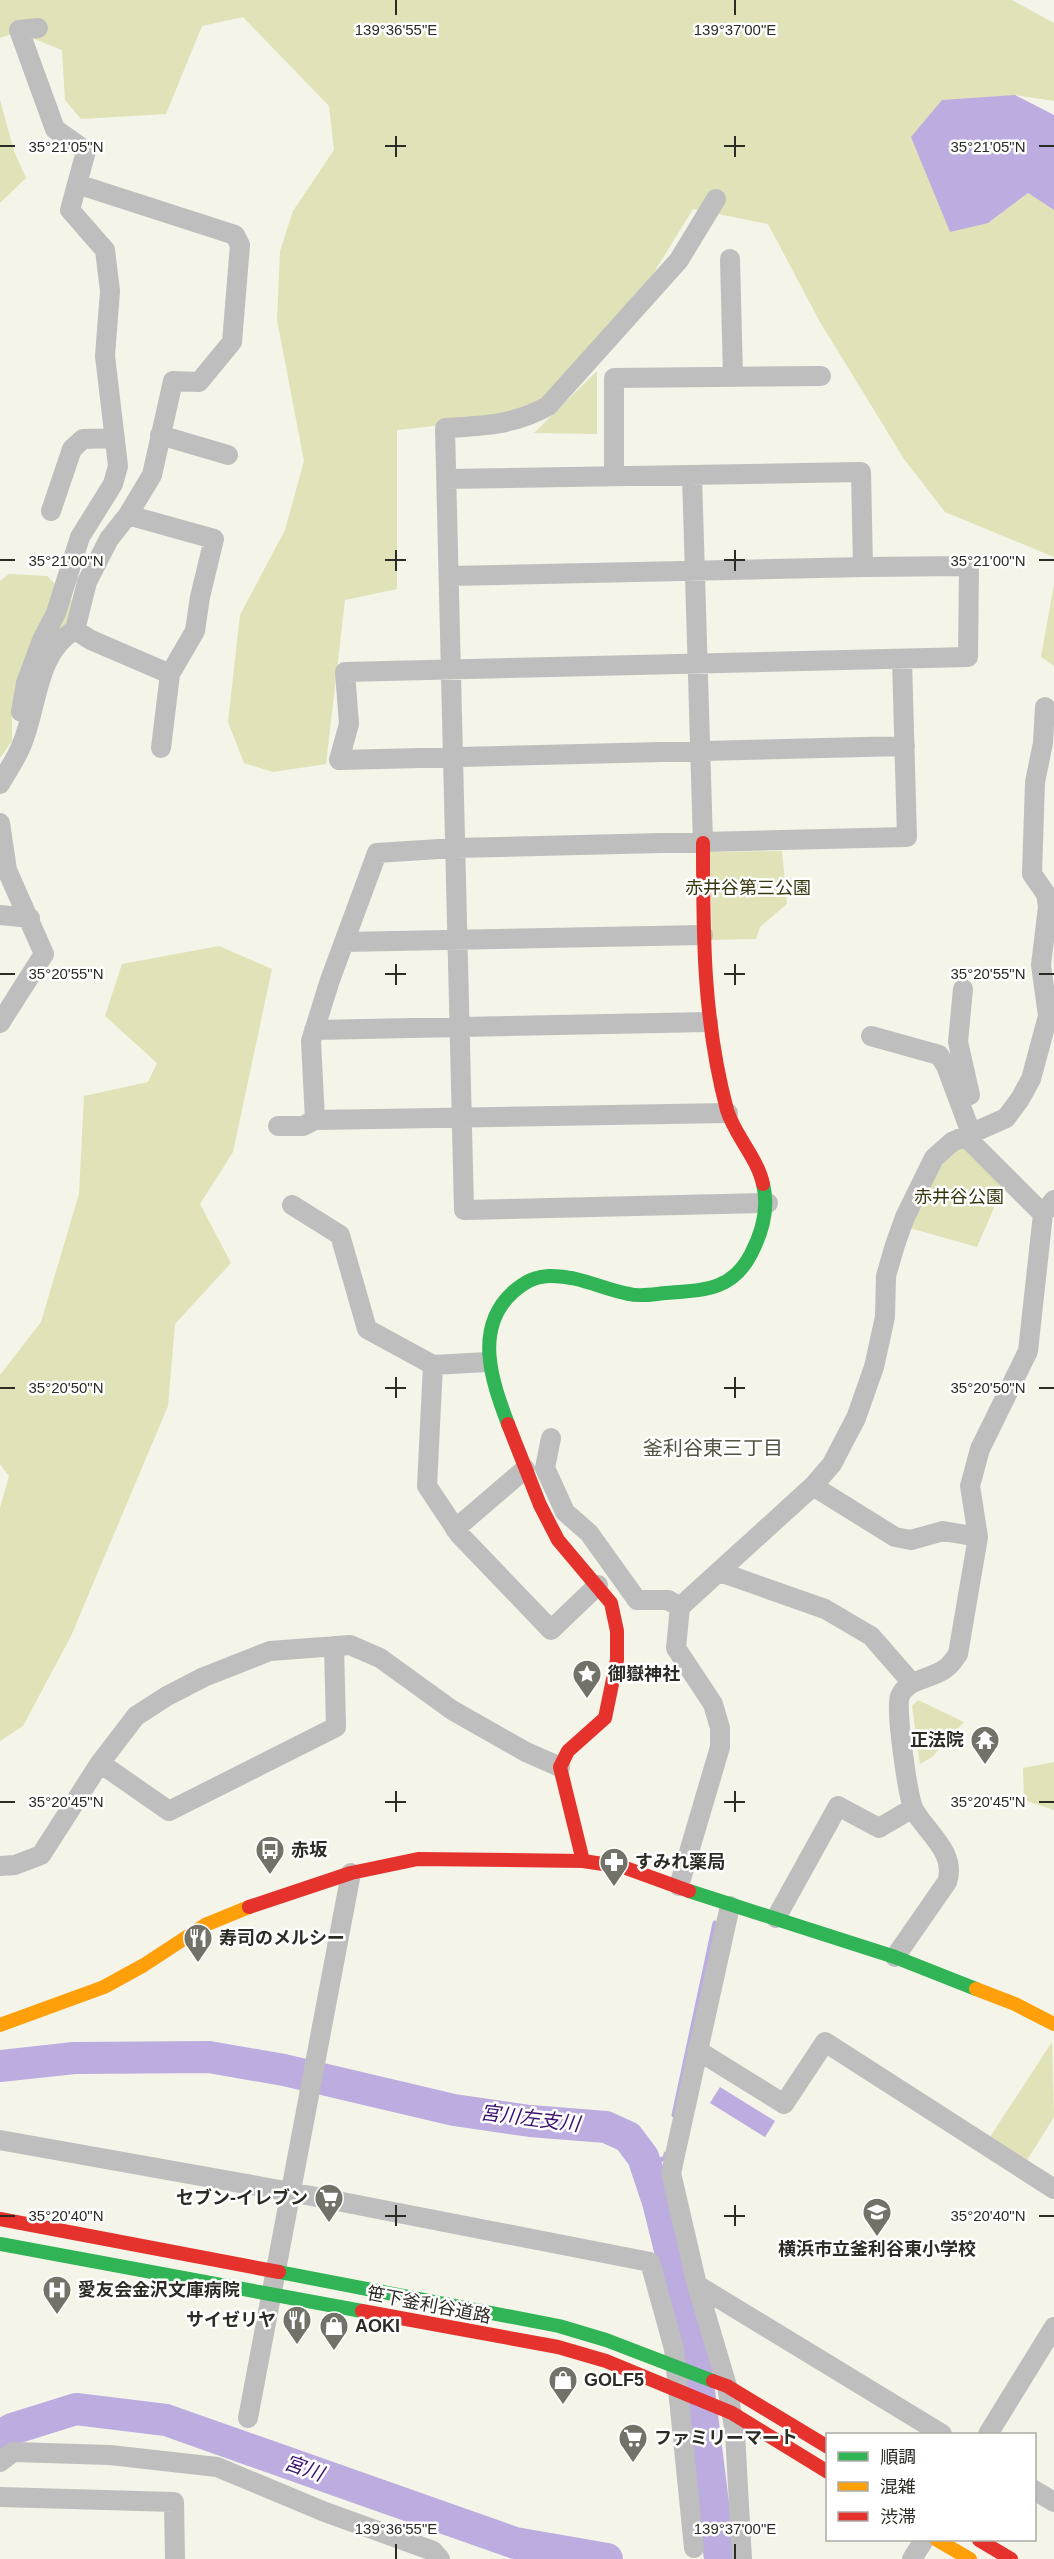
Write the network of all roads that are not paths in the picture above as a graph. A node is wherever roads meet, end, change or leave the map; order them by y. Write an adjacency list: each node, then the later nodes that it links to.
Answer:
1 (38, 28): 2 (street)
2 (77, 184): 7 (street); 8 (street)
3 (716, 199): 12 (street)
4 (730, 259): 5 (street)
5 (733, 376): 6 (street); 11 (street)
6 (821, 376)
7 (160, 435): 9 (street); 14 (street)
8 (115, 438): 13 (street); 24 (street)
9 (228, 455)
10 (692, 475): 11 (street); 15 (street); 16 (street)
11 (614, 477): 12 (street)
12 (446, 479): 17 (street)
13 (51, 511)
14 (128, 515): 18 (street); 22 (street)
15 (863, 567): 16 (street); 19 (street)
16 (694, 571): 17 (street); 20 (street)
17 (449, 576): 21 (street)
18 (75, 630): 22 (street); 24 (street)
19 (902, 660): 20 (street); 25 (street)
20 (696, 664): 21 (street); 27 (street)
21 (450, 668): 28 (street); 28 (street)
22 (170, 674): 26 (street)
23 (1045, 707): 39 (street)
24 (22, 744): 29 (street)
25 (905, 746): 27 (street); 31 (street)
26 (161, 748)
27 (699, 751): 28 (street); 31 (street)
28 (452, 757): 32 (street)
29 (0, 784)
30 (0, 823): 34 (street)
31 (703, 843): 32 (street); 35 (street)
32 (454, 848): 36 (street); 37 (street)
33 (0, 915): 34 (street)
34 (30, 918): 41 (street)
35 (703, 935): 36 (street); 40 (street)
36 (458, 940): 37 (street); 42 (street)
37 (344, 942): 43 (street)
38 (963, 989): 49 (street)
39 (1051, 1012): 49 (street)
40 (708, 1022): 42 (street); 45 (street)
41 (0, 1023)
42 (458, 1028): 43 (street); 46 (street)
43 (314, 1030): 47 (street)
44 (871, 1036): 49 (street)
45 (728, 1113): 46 (street); 50 (street)
46 (460, 1118): 47 (street); 50 (street)
47 (315, 1120): 48 (street)
48 (278, 1126)
49 (973, 1132): 52 (street); 57 (street)
50 (768, 1203): 53 (street)
51 (292, 1205): 54 (street)
52 (1051, 1206): 59 (street)
53 (487, 1362): 54 (street); 56 (street)
54 (433, 1365): 58 (street)
55 (551, 1438): 62 (street)
56 (525, 1469): 58 (street); 61 (street)
57 (813, 1486): 59 (street); 60 (street)
58 (455, 1529): 61 (street)
59 (978, 1537): 64 (street)
60 (720, 1572): 62 (street); 64 (street)
61 (598, 1585): 66 (street)
62 (680, 1607): 71 (street)
63 (334, 1646): 65 (street); 65 (street); 66 (street)
64 (912, 1683): 67 (street)
65 (100, 1763): 69 (street)
66 (560, 1767): 68 (street)
67 (913, 1808): 73 (street); 74 (street)
68 (583, 1861): 70 (street); 71 (street)
69 (0, 1866)
70 (351, 1873): 76 (street); 80 (street)
71 (679, 1886): 72 (street)
72 (730, 1906): 73 (street); 77 (street)
73 (776, 1918): 74 (street)
74 (895, 1957): 75 (street)
75 (1054, 2024)
76 (0, 2025)
77 (697, 2049): 79 (street); 84 (street)
78 (0, 2140): 80 (street)
79 (1054, 2189)
80 (291, 2192): 83 (street); 87 (street)
81 (0, 2219): 83 (street, 笹下釜利谷道路)
82 (0, 2244): 85 (street, 笹下釜利谷道路)
83 (276, 2273): 85 (street); 87 (street, 笹下釜利谷道路)
84 (697, 2285): 88 (street); 92 (street)
85 (272, 2294): 89 (street, 笹下釜利谷道路); 91 (street)
86 (1054, 2327): 93 (street)
87 (675, 2365): 88 (street, 笹下釜利谷道路); 89 (street)
88 (727, 2386): 90 (street); 94 (street, 笹下釜利谷道路)
89 (678, 2390): 90 (street, 笹下釜利谷道路); 103 (street)
90 (732, 2413): 96 (street, 笹下釜利谷道路); 106 (street)
91 (248, 2418)
92 (940, 2433)
93 (989, 2433)
94 (826, 2447)
95 (0, 2462): 105 (street)
96 (826, 2471)
97 (1036, 2491): 99 (street)
98 (0, 2497): 104 (street)
99 (1054, 2502)
100 (923, 2541): 107 (street)
101 (939, 2541): 108 (street)
102 (981, 2541): 109 (street)
103 (694, 2548)
104 (175, 2559)
105 (440, 2559)
106 (742, 2559)
107 (912, 2559)
108 (970, 2559)
109 (1011, 2559)

